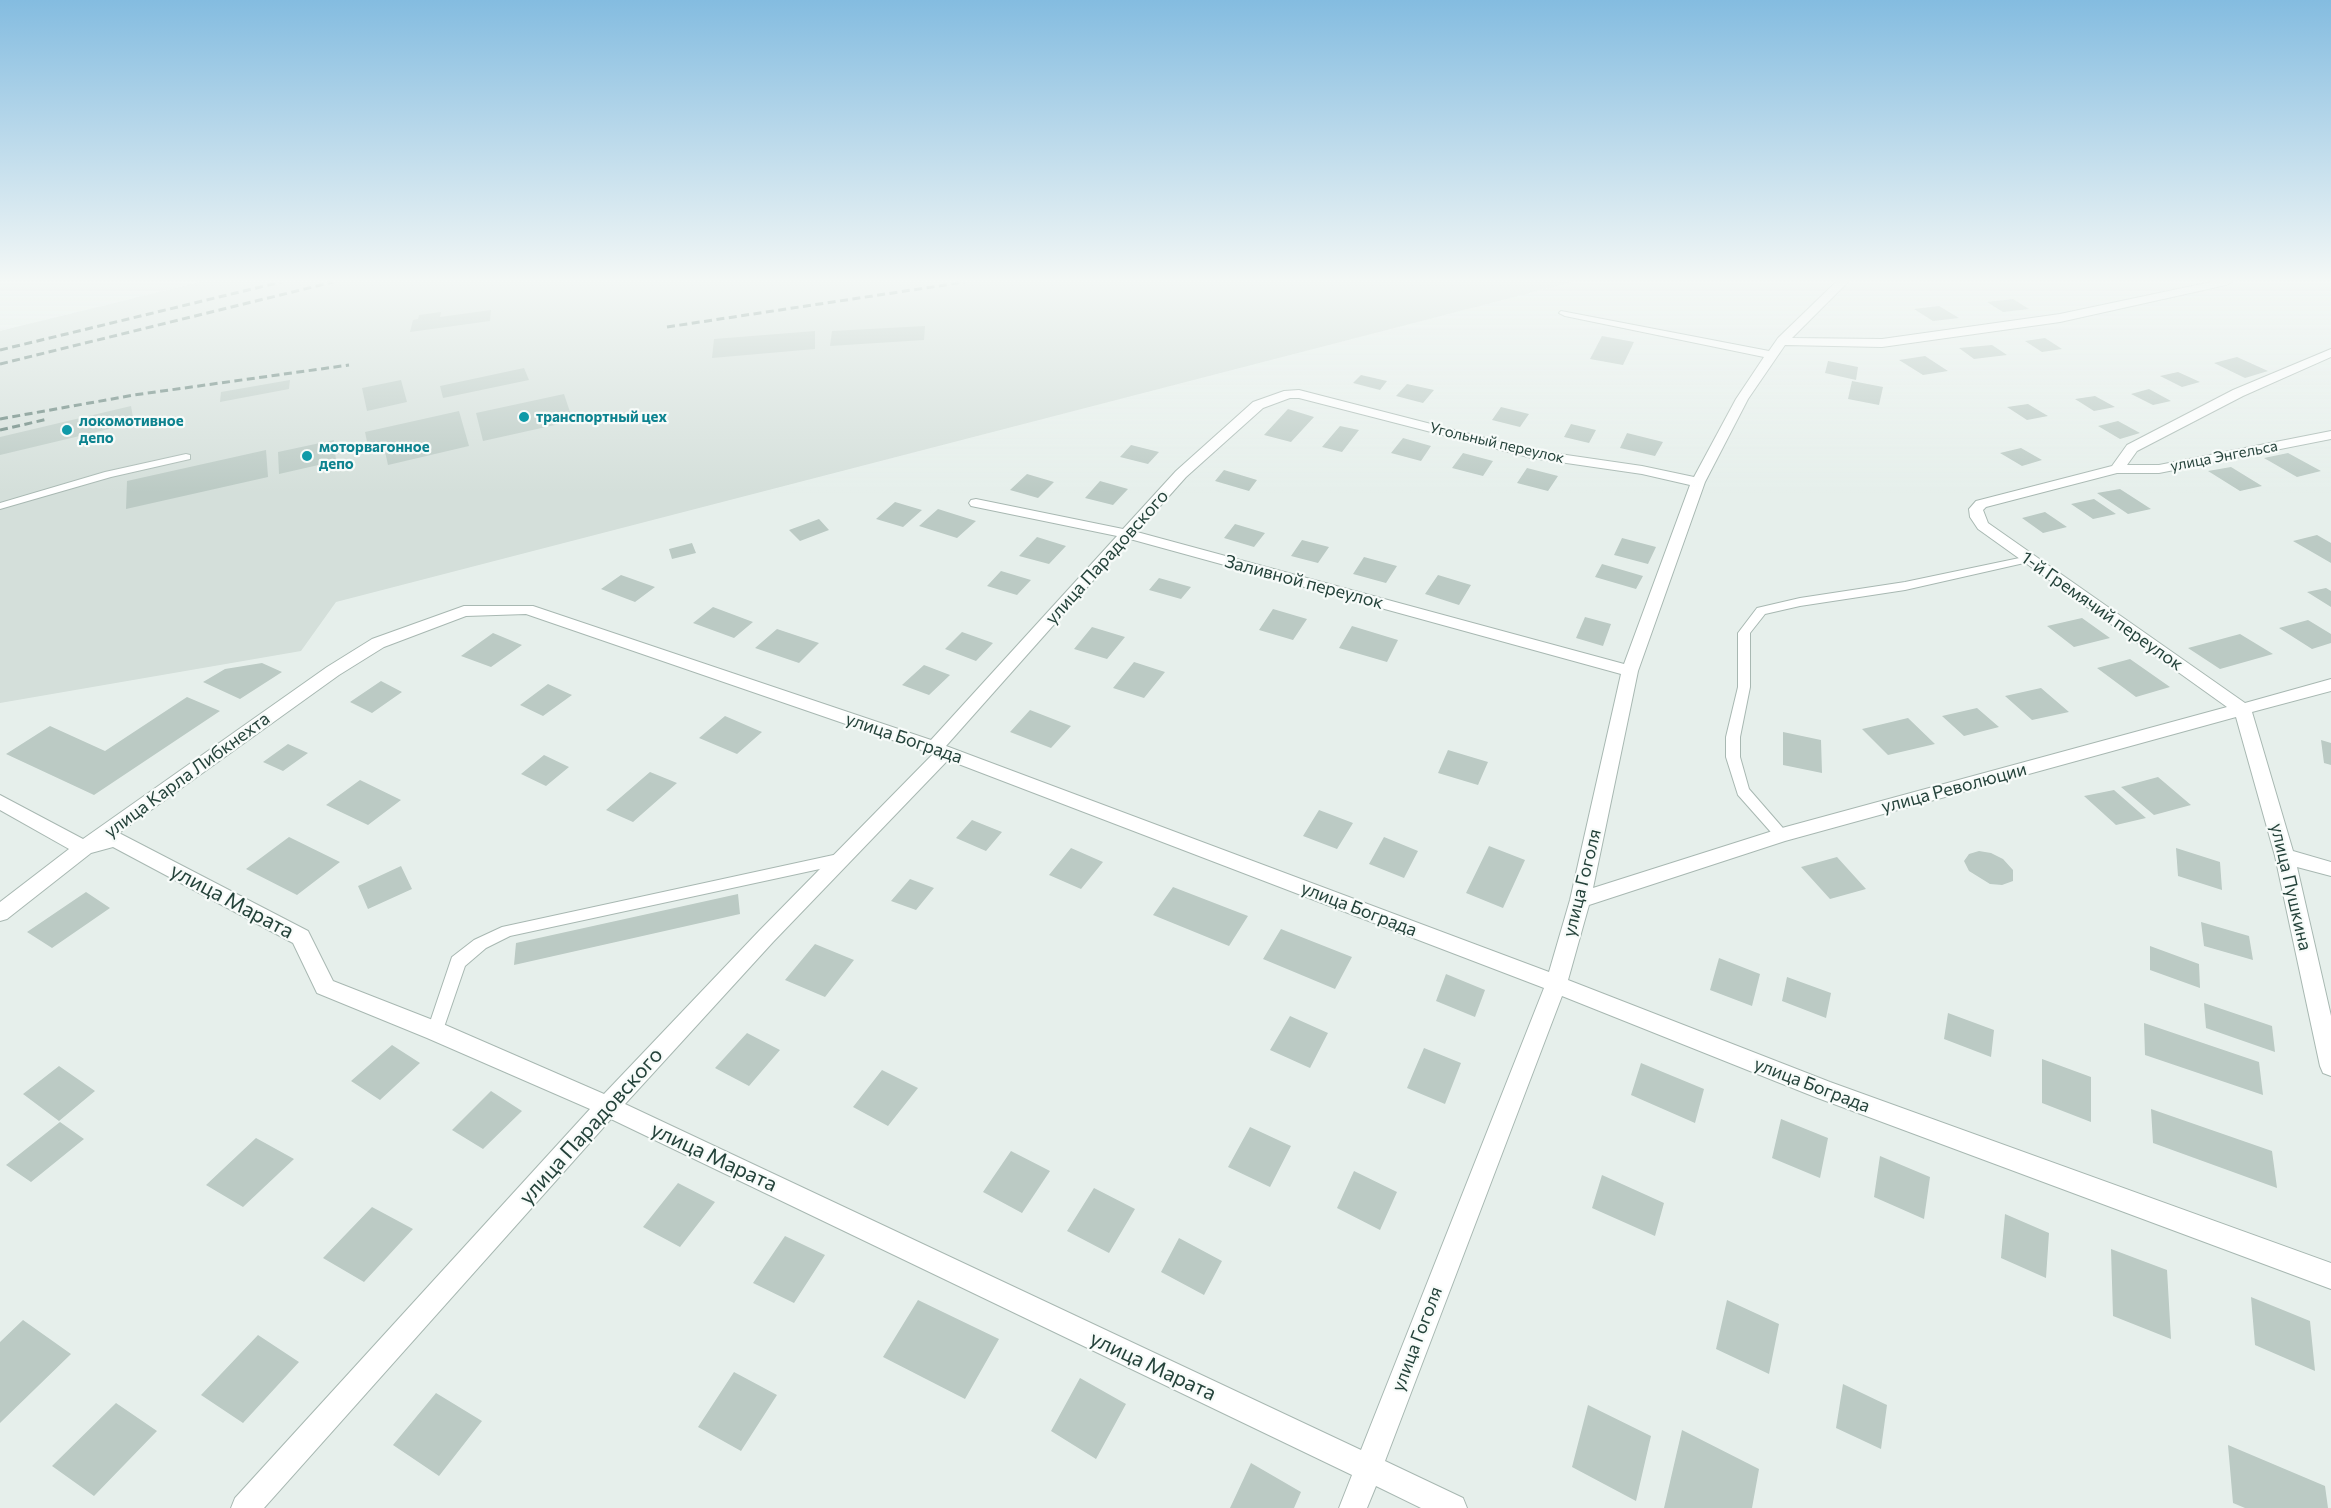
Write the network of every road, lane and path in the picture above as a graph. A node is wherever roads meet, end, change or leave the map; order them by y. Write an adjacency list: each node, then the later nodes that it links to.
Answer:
1 (1774, 352): 7 (street, улица Гоголя)
2 (2331, 353): 6 (street, улица Энгельса)
3 (1299, 394): 7 (street, Угольный переулок); 11 (street, улица Парадовского)
4 (2331, 435): 6 (street, улица Энгельса)
5 (186, 457): 10 (lane)
6 (2117, 469): 9 (street, улица Энгельса)
7 (1698, 482): 14 (street, улица Гоголя)
8 (976, 503): 11 (street, Заливной переулок)
9 (1981, 504): 12 (street, 1-й Гремячий переулок)
10 (0, 506)
11 (1127, 534): 14 (street, Заливной переулок); 17 (street, улица Парадовского)
12 (2029, 559): 16 (street, 1-й Гремячий переулок); 19 (lane)
13 (378, 643): 17 (street, улица Бограда); 20 (street, улица Карла Либкнехта)
14 (1630, 671): 24 (street, улица Гоголя)
15 (2331, 685): 16 (street, улица Революции)
16 (2243, 710): 19 (street, улица Революции); 21 (street, улица Пушкина)
17 (940, 750): 22 (street, улица Парадовского); 26 (street, улица Бограда)
18 (0, 802): 20 (street)
19 (1782, 835): 24 (street, улица Революции)
20 (84, 848): 25 (street, улица Карла Либкнехта); 27 (street, улица Марата)
21 (2285, 856): 23 (street); 28 (street, улица Пушкина)
22 (838, 860): 27 (lane); 29 (street, улица Парадовского)
23 (2331, 869)
24 (1580, 900): 26 (street, улица Гоголя)
25 (0, 913)
26 (1556, 984): 30 (street, улица Бограда); 31 (street, улица Гоголя)
27 (435, 1031): 29 (street, улица Марата)
28 (2331, 1066)
29 (609, 1107): 31 (street, улица Марата); 32 (street, улица Парадовского)
30 (2331, 1276)
31 (1367, 1467): 33 (street, улица Гоголя); 34 (street, улица Марата)
32 (245, 1508)
33 (1353, 1508)
34 (1453, 1508)

